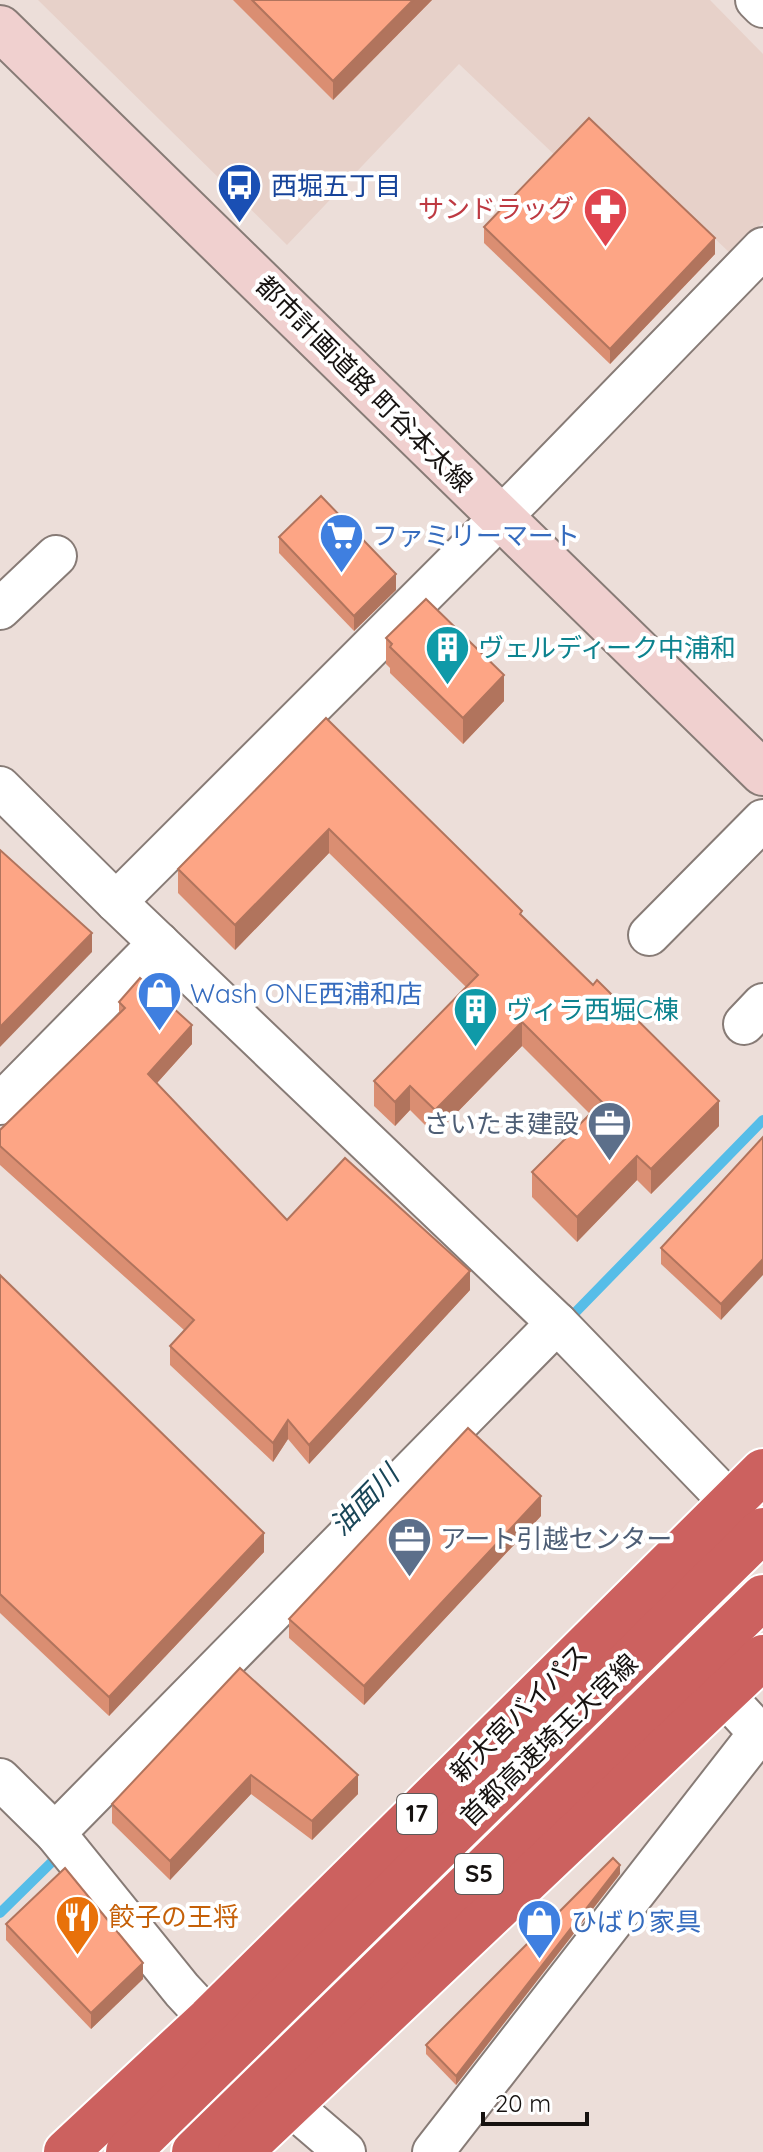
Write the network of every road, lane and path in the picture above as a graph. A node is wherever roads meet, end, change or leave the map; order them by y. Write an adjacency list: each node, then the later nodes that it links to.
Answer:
1 (756, 0): 2 (street)
2 (763, 7)
3 (0, 28): 5 (street, 都市計画道路 町谷本太線)
4 (763, 248): 5 (street)
5 (500, 518): 8 (street, 都市計画道路 町谷本太線); 11 (street)
6 (56, 556): 7 (street)
7 (0, 609)
8 (763, 773)
9 (0, 787): 11 (street)
10 (763, 820): 12 (street)
11 (116, 902): 13 (street)
12 (649, 935)
13 (159, 943): 14 (street); 15 (street)
14 (0, 1104)
15 (559, 1326): 17 (street); 22 (street)
16 (763, 1471): 17 (highway, 新大宮バイパス / 17)
17 (747, 1516): 23 (highway, 新大宮バイパス / 17); 26 (highway, 首都高速埼玉大宮線 / S5)
18 (763, 1597): 27 (highway, 首都高速埼玉大宮線 / S5)
19 (763, 1657): 20 (highway)
20 (725, 1696): 24 (highway); 30 (street)
21 (0, 1779): 22 (street)
22 (63, 1843): 23 (street)
23 (209, 2019): 25 (highway, 新大宮バイパス / 17)
24 (289, 2104): 28 (highway); 29 (street)
25 (66, 2152)
26 (128, 2152)
27 (194, 2152)
28 (240, 2152)
29 (345, 2152)
30 (433, 2152)

